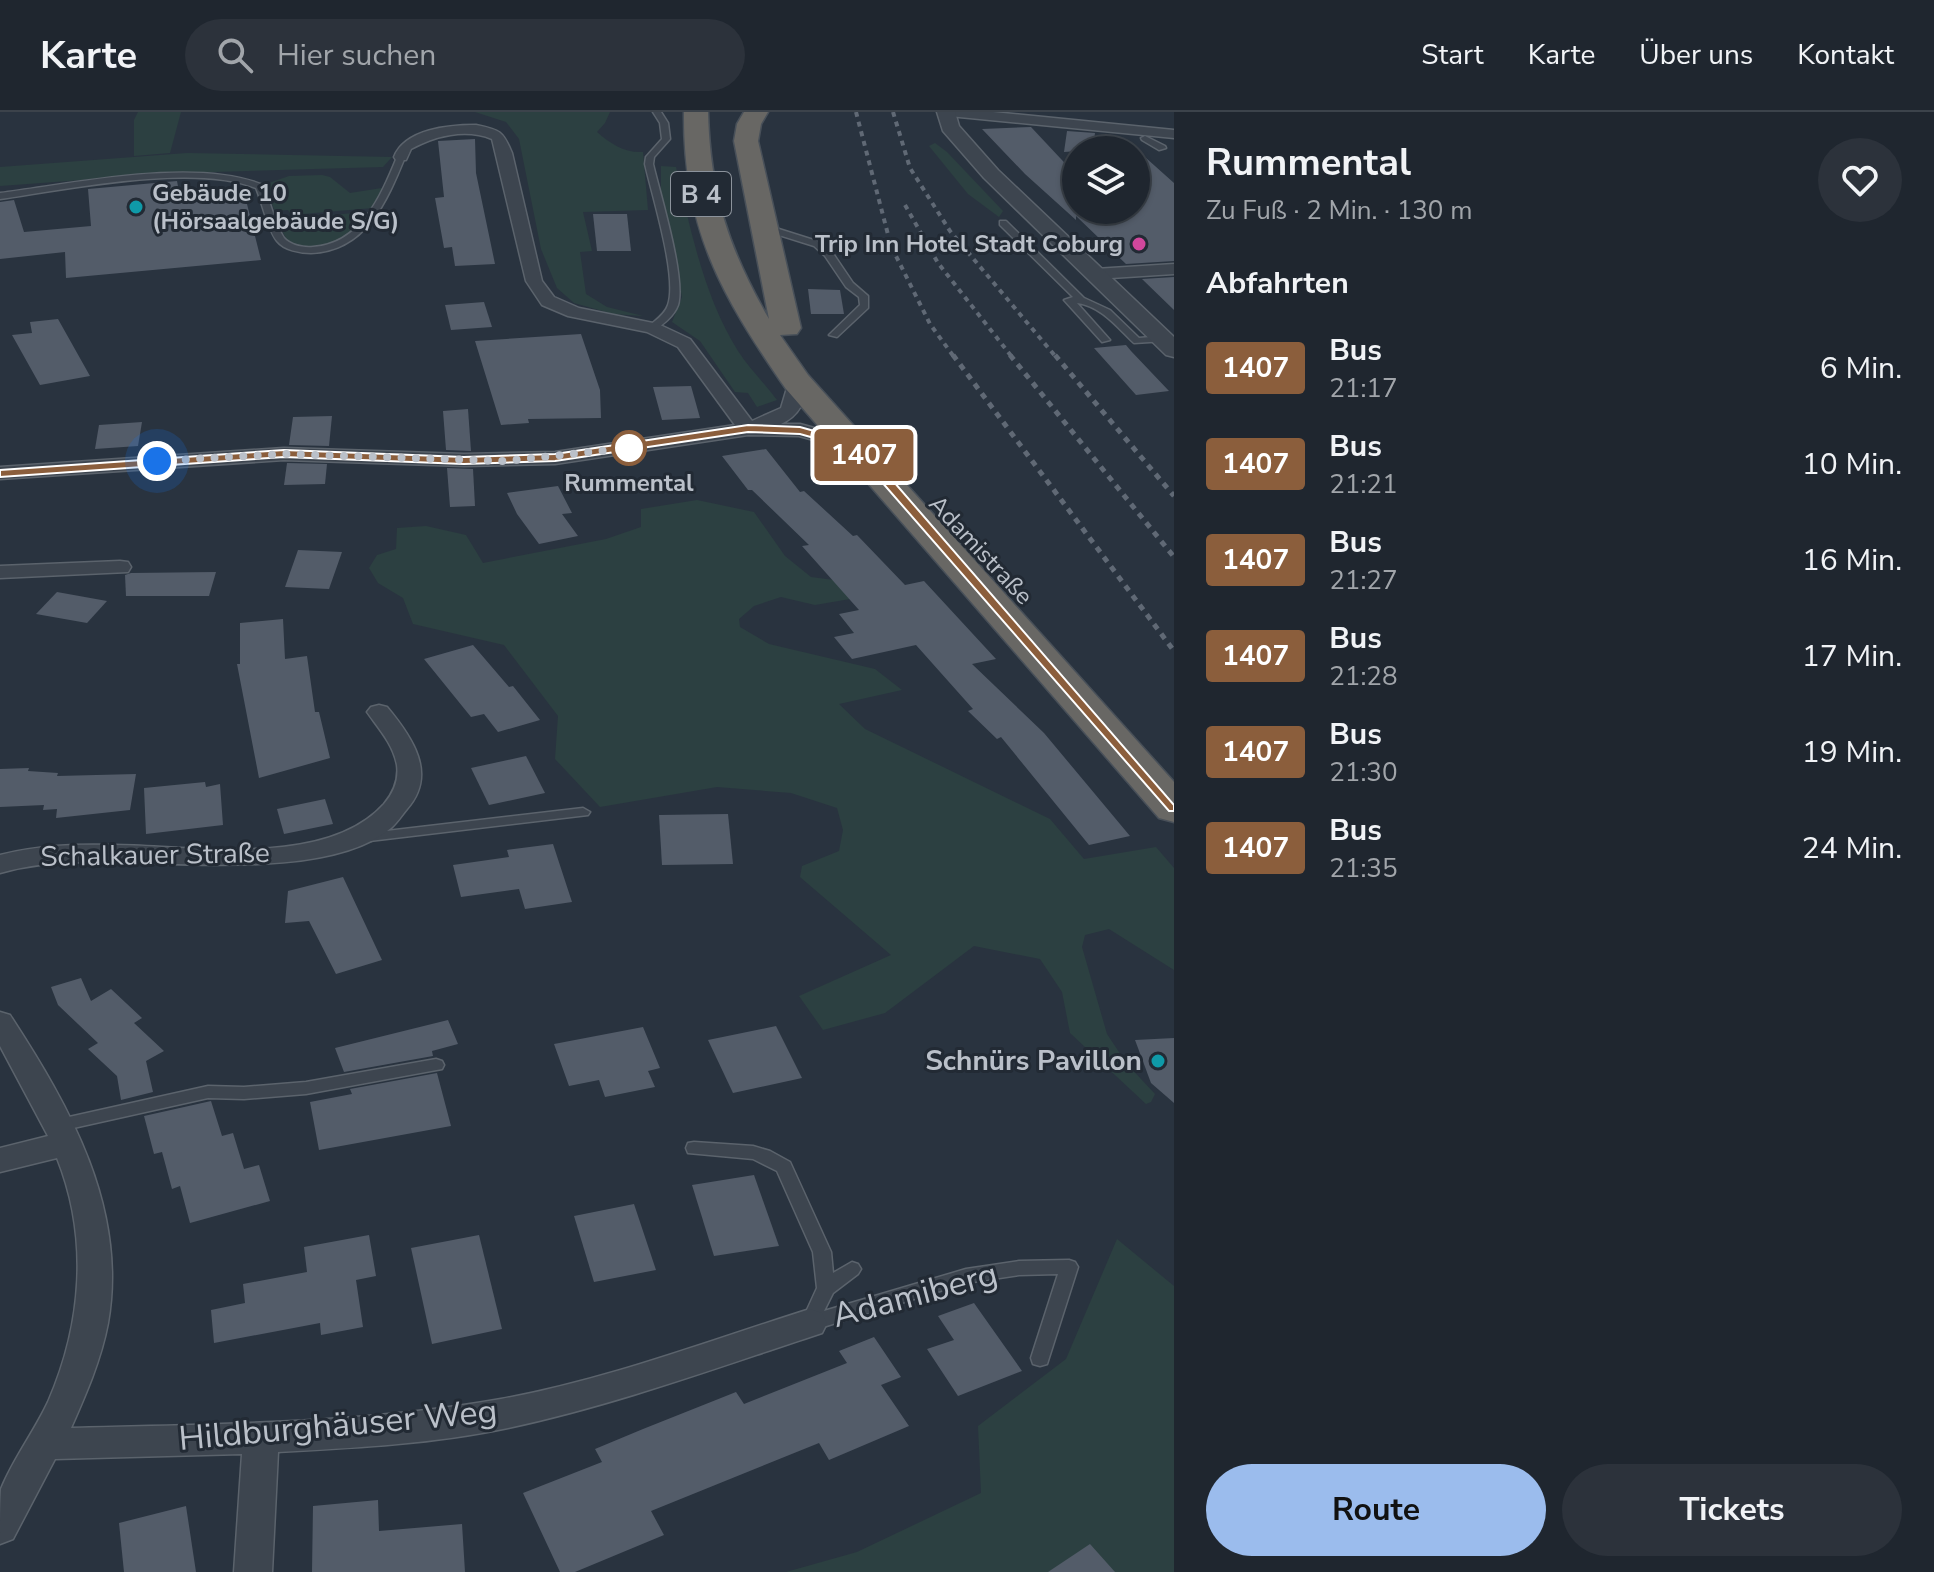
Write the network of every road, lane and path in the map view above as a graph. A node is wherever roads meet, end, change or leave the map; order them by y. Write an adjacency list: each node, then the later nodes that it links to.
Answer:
1 (657, 112): 18 (lane)
2 (696, 112): 23 (highway, Adamistraße / B 4)
3 (717, 112): 19 (highway, Adamistraße / B 4)
4 (756, 112): 13 (highway)
5 (948, 112): 6 (street); 16 (street)
6 (1011, 115): 7 (street)
7 (1174, 134)
8 (1150, 141): 9 (lane)
9 (1162, 148)
10 (401, 157): 11 (lane); 18 (street)
11 (0, 196)
12 (1003, 223): 17 (lane)
13 (766, 238): 14 (lane); 14 (lane); 19 (highway)
14 (799, 239): 20 (lane)
15 (1174, 269): 16 (street)
16 (1095, 274): 22 (street)
17 (1080, 299): 21 (lane); 22 (lane)
18 (652, 328): 24 (street)
19 (786, 328): 30 (highway, Adamistraße / B 4)
20 (834, 335)
21 (1105, 340)
22 (1168, 345)
23 (797, 382): 24 (street); 25 (highway, Adamistraße / B 4)
24 (748, 429): 25 (street); 26 (street)
25 (857, 446): 31 (highway, Adamistraße / B 4)
26 (0, 473)
27 (120, 567): 28 (street)
28 (0, 572)
29 (379, 712): 33 (street, Schalkauer Straße)
30 (1174, 762)
31 (1174, 808)
32 (583, 812): 33 (lane, Schalkauer Straße)
33 (357, 838): 34 (street, Schalkauer Straße)
34 (0, 864)
35 (0, 1022): 37 (street)
36 (436, 1065): 37 (lane)
37 (64, 1134): 39 (street); 45 (street)
38 (694, 1148): 41 (lane)
39 (0, 1160)
40 (852, 1269): 41 (lane)
41 (826, 1288): 42 (lane)
42 (810, 1323): 43 (lane, Adamiberg); 44 (street, Hildburghäuser Weg)
43 (1040, 1358)
44 (261, 1438): 45 (street, Hildburghäuser Weg); 47 (street)
45 (45, 1444): 46 (street)
46 (0, 1527)
47 (253, 1572)

